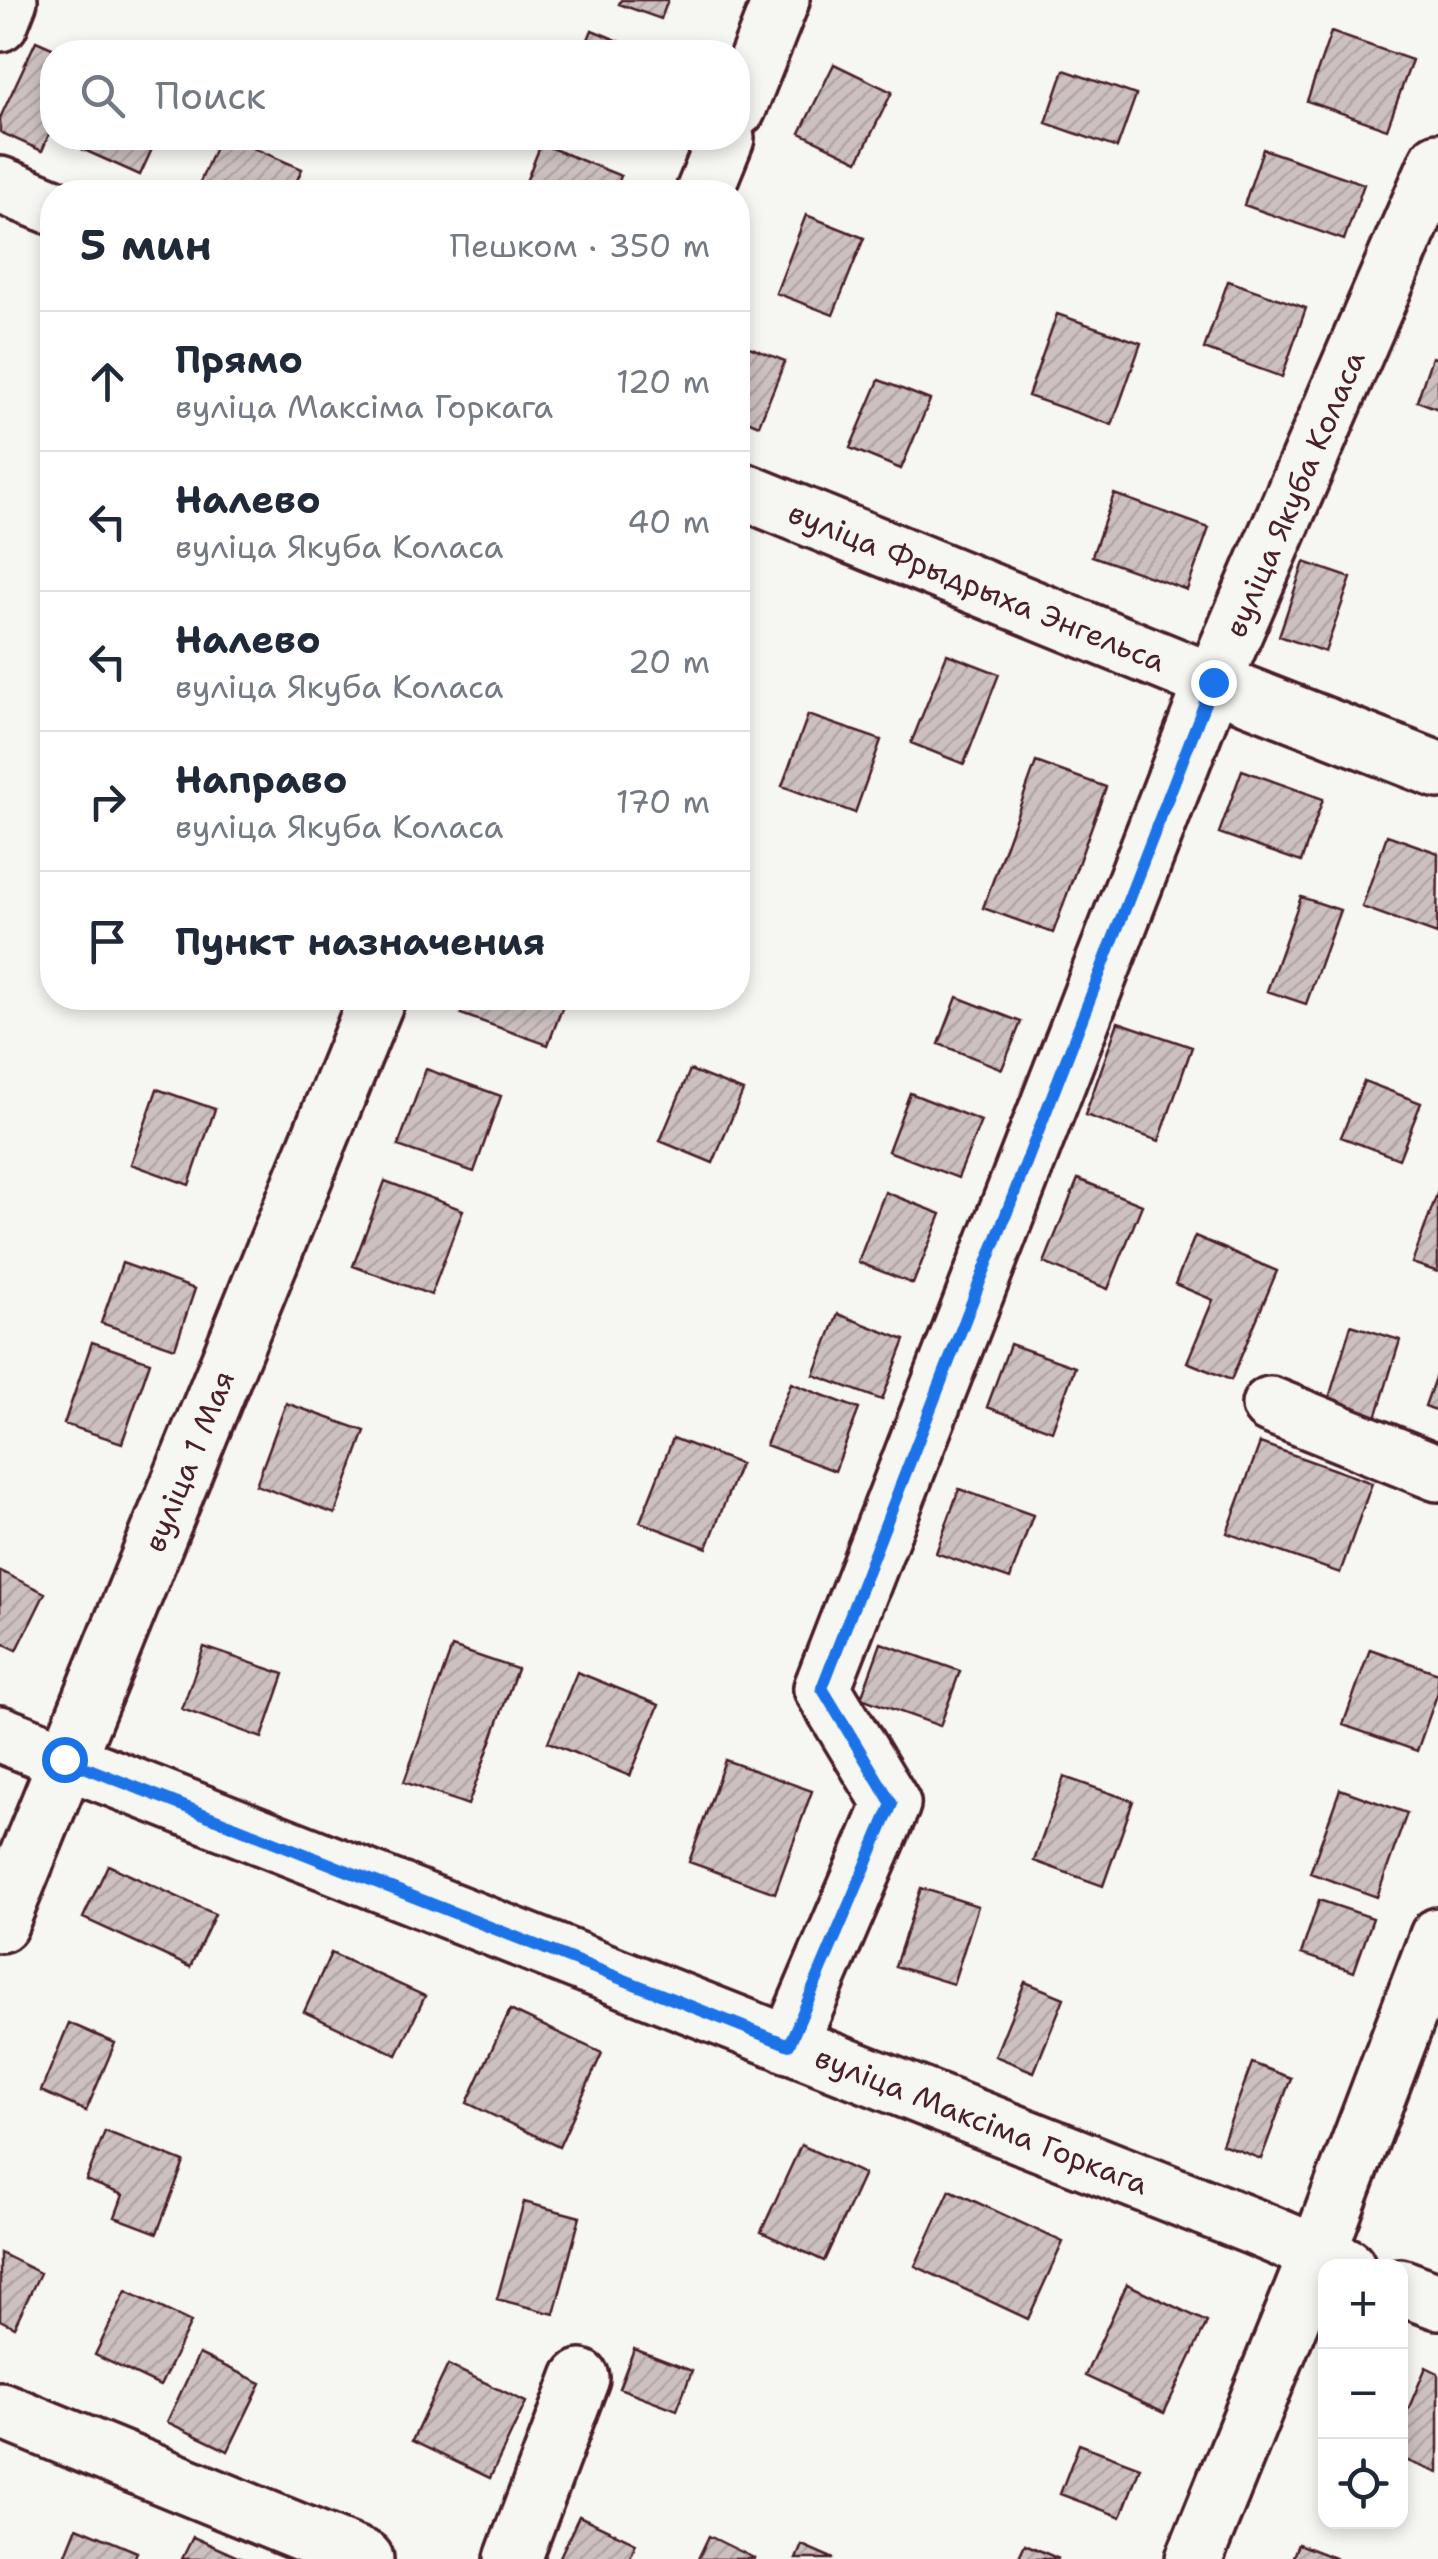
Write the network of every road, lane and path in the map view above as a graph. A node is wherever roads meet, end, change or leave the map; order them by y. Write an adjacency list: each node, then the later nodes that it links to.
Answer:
1 (10, 0): 3 (street)
2 (780, 0): 4 (street)
3 (0, 23)
4 (750, 77)
5 (721, 150): 7 (street)
6 (1438, 161): 11 (street, вуліца Якуба Коласа)
7 (709, 180)
8 (0, 185): 9 (street)
9 (40, 201)
10 (750, 494): 11 (street, вуліца Фрыдрыха Энгельса)
11 (1213, 682): 12 (street, вуліца Фрыдрыха Энгельса); 20 (street, вуліца Якуба Коласа)
12 (1438, 770)
13 (372, 1010): 17 (street, вуліца 1 Мая)
14 (1270, 1405): 15 (street)
15 (1438, 1473)
16 (0, 1734): 17 (street, вуліца Максіма Горкага)
17 (64, 1759): 18 (street, вуліца 1 Мая); 20 (street, вуліца Максіма Горкага)
18 (0, 1924)
19 (1438, 1936): 22 (street)
20 (789, 2045): 21 (street, вуліца Максіма Горкага)
21 (1327, 2259)
22 (1333, 2259)
23 (1408, 2290): 25 (street)
24 (1318, 2291): 30 (street)
25 (1438, 2301)
26 (581, 2378): 29 (street)
27 (0, 2410): 28 (street)
28 (365, 2559)
29 (513, 2559)
30 (1194, 2559)

